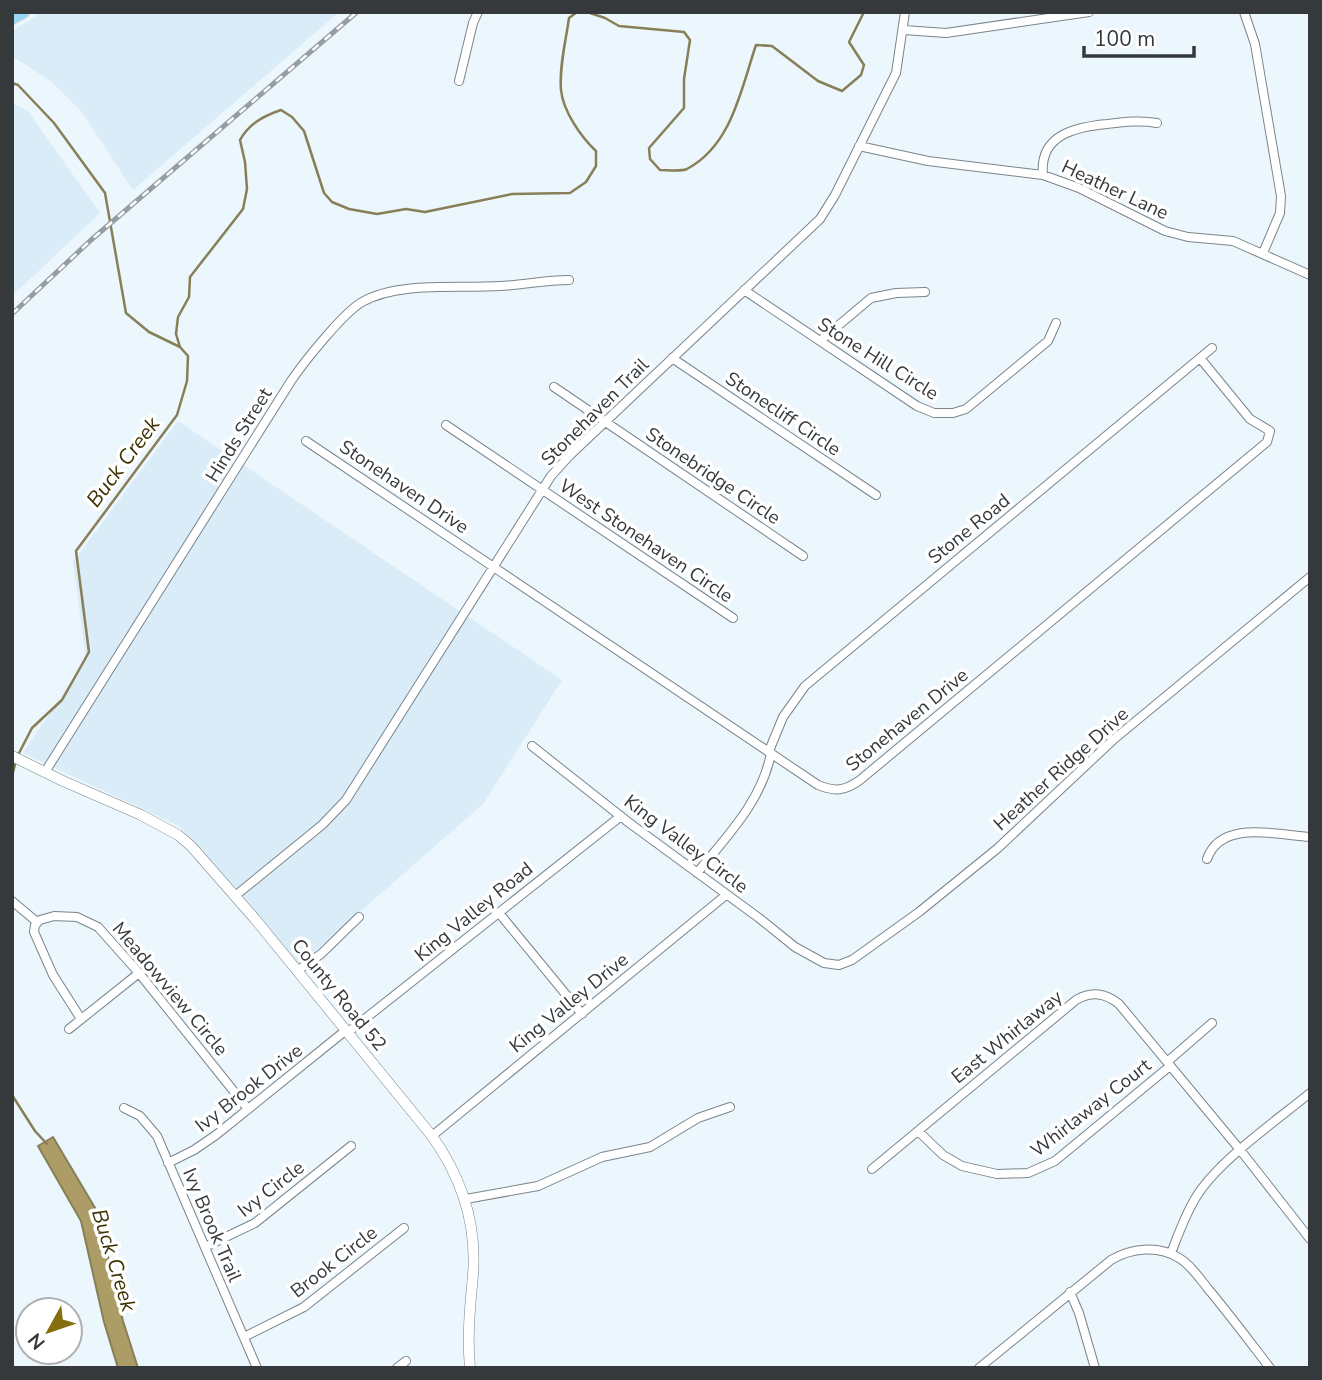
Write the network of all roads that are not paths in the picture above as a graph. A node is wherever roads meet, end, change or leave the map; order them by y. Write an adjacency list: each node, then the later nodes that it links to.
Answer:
1 (23, 12): 6 (main road)
2 (478, 12): 8 (street)
3 (905, 12): 7 (street, Stonehaven Trail)
4 (1089, 12): 7 (street)
5 (1244, 12): 12 (street)
6 (12, 18)
7 (904, 30): 10 (street, Stonehaven Trail)
8 (459, 81)
9 (1157, 122): 11 (street)
10 (859, 146): 11 (street, Heather Lane); 15 (street, Stonehaven Trail)
11 (1044, 175): 12 (street, Heather Lane)
12 (1263, 253): 13 (street, Heather Lane)
13 (1310, 275)
14 (569, 280): 35 (street, Hinds Street)
15 (744, 290): 18 (street, Stone Hill Circle); 20 (street, Stonehaven Trail)
16 (925, 292): 18 (street)
17 (1056, 323): 18 (street, Stone Hill Circle)
18 (820, 341)
19 (1212, 348): 21 (street, Stone Road)
20 (672, 358): 23 (street, Stonehaven Trail); 27 (street, Stonecliff Circle)
21 (1200, 358): 33 (street, Stone Road); 33 (street, Stonehaven Drive)
22 (554, 387): 23 (street, Stonebridge Circle)
23 (605, 421): 26 (street, Stonehaven Trail); 28 (street, Stonebridge Circle)
24 (446, 425): 26 (street, West Stonehaven Circle)
25 (306, 441): 29 (street, Stonehaven Drive)
26 (542, 490): 29 (street, Stonehaven Trail); 31 (street, West Stonehaven Circle)
27 (876, 495)
28 (803, 556)
29 (493, 566): 33 (street, Stonehaven Drive); 41 (street, Stonehaven Trail)
30 (1310, 577): 46 (street, Heather Ridge Drive)
31 (733, 618)
32 (532, 746): 36 (street, King Valley Circle)
33 (770, 752): 39 (street, Stone Road)
34 (12, 756): 35 (street, County Road 52)
35 (45, 772): 41 (street, County Road 52)
36 (621, 816): 39 (street, King Valley Circle); 43 (street, King Valley Road)
37 (1310, 837): 38 (street)
38 (1206, 859)
39 (697, 873): 40 (street, King Valley Circle)
40 (726, 894): 46 (street, King Valley Circle); 49 (street, King Valley Drive)
41 (236, 896): 47 (street, County Road 52)
42 (12, 901): 45 (street)
43 (499, 913): 49 (street); 53 (street, King Valley Road)
44 (359, 917): 47 (street)
45 (37, 922): 48 (street, Meadowview Circle); 50 (street)
46 (824, 963)
47 (297, 971): 53 (street, County Road 52)
48 (139, 973): 50 (street); 58 (street, Meadowview Circle)
49 (582, 1014): 60 (street, King Valley Drive)
50 (81, 1019): 52 (street)
51 (1212, 1023): 54 (street, Whirlaway Court)
52 (69, 1029)
53 (346, 1032): 58 (street, Ivy Brook Drive); 60 (street, County Road 52)
54 (1169, 1064): 59 (street, Whirlaway Court); 59 (street, East Whirlaway); 62 (street, East Whirlaway)
55 (1310, 1093): 62 (street)
56 (730, 1107): 65 (street)
57 (124, 1108): 63 (street, Ivy Brook Trail)
58 (248, 1109): 63 (street, Ivy Brook Drive)
59 (918, 1130): 64 (street, East Whirlaway)
60 (432, 1136): 65 (street, County Road 52)
61 (351, 1146): 68 (street, Ivy Circle)
62 (1241, 1151): 67 (street, East Whirlaway); 69 (street)
63 (168, 1163): 68 (street, Ivy Brook Trail)
64 (872, 1169)
65 (466, 1199): 75 (street, County Road 52)
66 (404, 1228): 71 (street, Brook Circle)
67 (1310, 1239)
68 (205, 1247): 71 (street, Ivy Brook Trail)
69 (1171, 1253): 70 (street); 78 (street)
70 (1070, 1292): 76 (street); 77 (street)
71 (244, 1337): 73 (street, Ivy Brook Trail)
72 (406, 1361): 74 (street)
73 (257, 1368)
74 (397, 1368)
75 (470, 1368)
76 (979, 1368)
77 (1095, 1368)
78 (1270, 1368)

